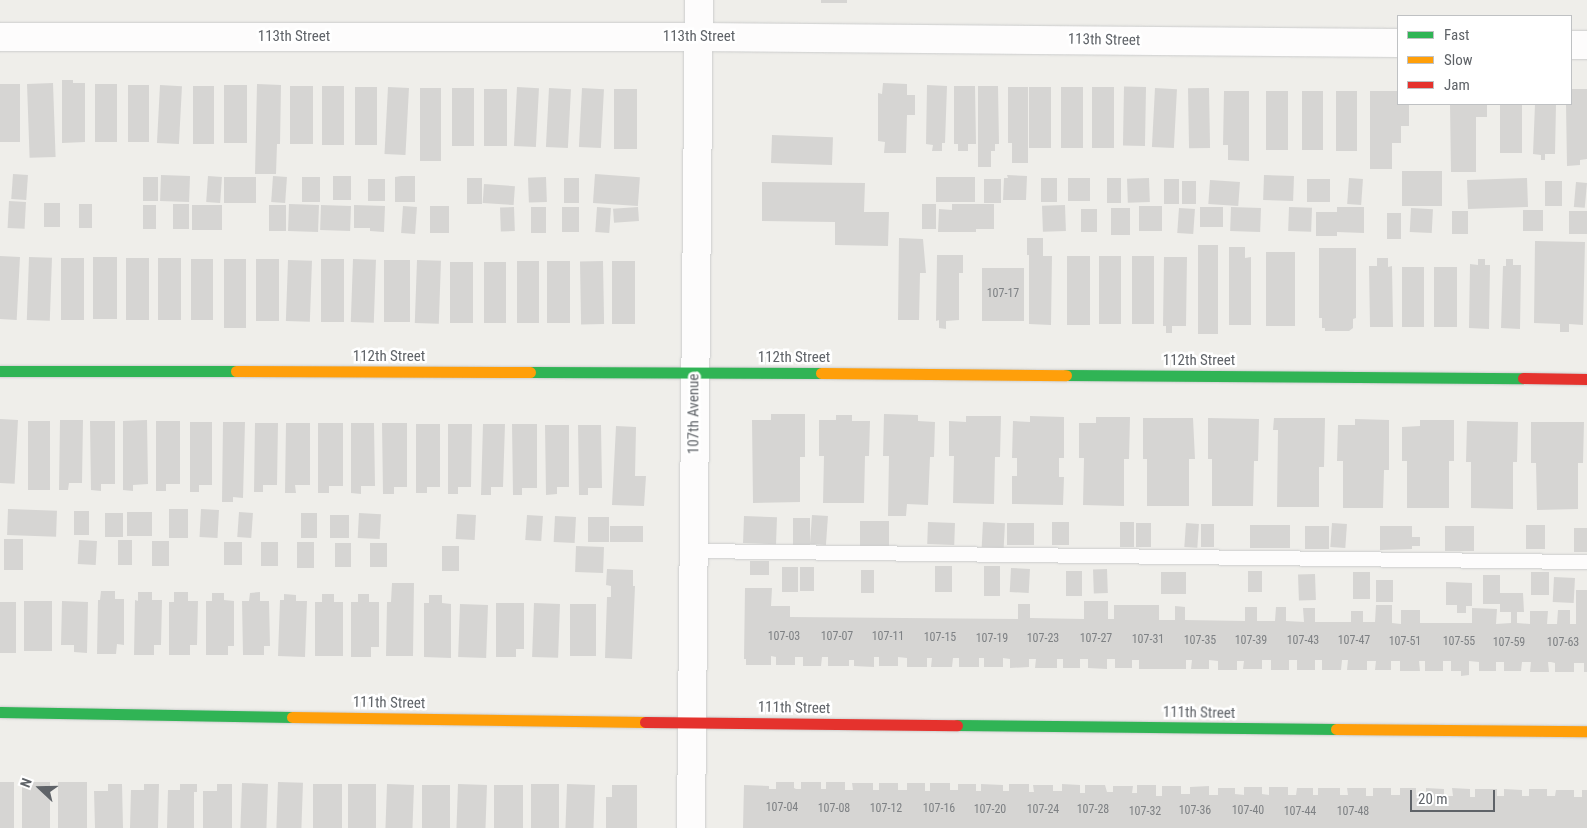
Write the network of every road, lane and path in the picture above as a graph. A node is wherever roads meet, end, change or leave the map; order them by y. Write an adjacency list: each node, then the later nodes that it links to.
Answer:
1 (699, 0): 2 (street, 107th Avenue)
2 (698, 36): 3 (street, 113th Street); 4 (street, 113th Street); 8 (street, 107th Avenue)
3 (0, 37)
4 (1397, 43)
5 (1572, 45): 6 (street)
6 (1587, 45)
7 (0, 371): 8 (street, 112th Street)
8 (695, 372): 9 (street, 112th Street); 10 (street, 107th Avenue)
9 (1587, 378)
10 (694, 551): 11 (lane); 13 (street, 107th Avenue)
11 (1587, 562)
12 (0, 712): 13 (street, 111th Street)
13 (692, 722): 14 (street, 111th Street); 15 (street, 107th Avenue)
14 (1587, 732)
15 (691, 828)

